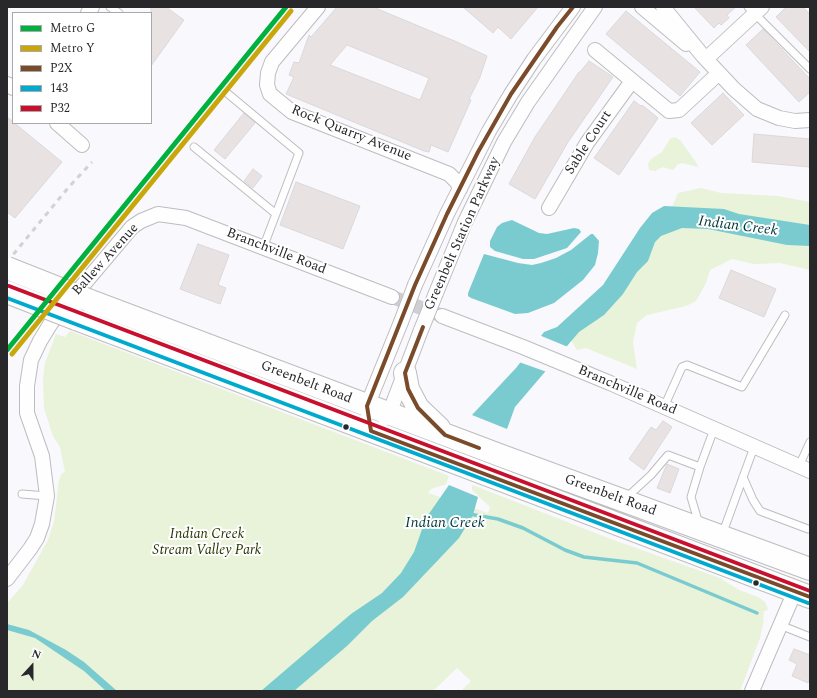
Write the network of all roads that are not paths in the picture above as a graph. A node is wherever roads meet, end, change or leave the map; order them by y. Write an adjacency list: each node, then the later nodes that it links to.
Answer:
1 (318, 7): 17 (street, Rock Quarry Avenue)
2 (573, 7): 17 (street, Greenbelt Station Parkway)
3 (595, 7): 27 (street, Greenbelt Station Parkway, bridge)
4 (642, 7): 8 (street)
5 (663, 7): 8 (street)
6 (755, 9): 8 (street); 9 (lane)
7 (595, 50): 11 (street)
8 (705, 57): 10 (street)
9 (810, 69)
10 (719, 73): 11 (street); 13 (street)
11 (632, 81): 18 (street, Sable Court)
12 (227, 93): 20 (lane)
13 (810, 120)
14 (58, 124): 15 (street)
15 (82, 145)
16 (194, 147): 20 (lane)
17 (460, 189): 28 (street, Greenbelt Station Parkway, bridge)
18 (549, 208)
19 (158, 214): 21 (street, Branchville Road); 40 (street, Ballew Avenue)
20 (276, 214): 21 (lane)
21 (264, 248): 24 (street, Branchville Road)
22 (7, 268): 28 (main road, Greenbelt Road, bridge)
23 (7, 292): 32 (main road, Greenbelt Road, bridge)
24 (392, 297)
25 (785, 315): 29 (lane)
26 (442, 316): 29 (street, Branchville Road)
27 (405, 373): 30 (street, Greenbelt Station Parkway); 33 (main road)
28 (367, 406): 30 (main road, Greenbelt Road); 32 (street)
29 (664, 407): 31 (street, Branchville Road)
30 (389, 414): 32 (street, Greenbelt Station Parkway); 33 (main road, Greenbelt Road)
31 (714, 428): 35 (street, Branchville Road); 36 (lane)
32 (371, 431): 47 (main road, Greenbelt Road)
33 (445, 435): 41 (main road, Greenbelt Road)
34 (810, 442): 37 (lane)
35 (754, 446): 37 (street, Branchville Road); 38 (lane)
36 (700, 467): 41 (lane); 42 (lane)
37 (804, 468)
38 (743, 477): 43 (lane); 44 (lane)
39 (22, 494): 40 (lane)
40 (47, 496): 46 (street, Ballew Avenue)
41 (622, 500): 42 (main road, Greenbelt Road)
42 (700, 529): 44 (main road, Greenbelt Road)
43 (808, 529)
44 (722, 536): 45 (main road, Greenbelt Road)
45 (810, 568)
46 (7, 580)
47 (802, 594): 48 (street)
48 (780, 625): 49 (lane); 50 (street)
49 (810, 637)
50 (752, 691)

